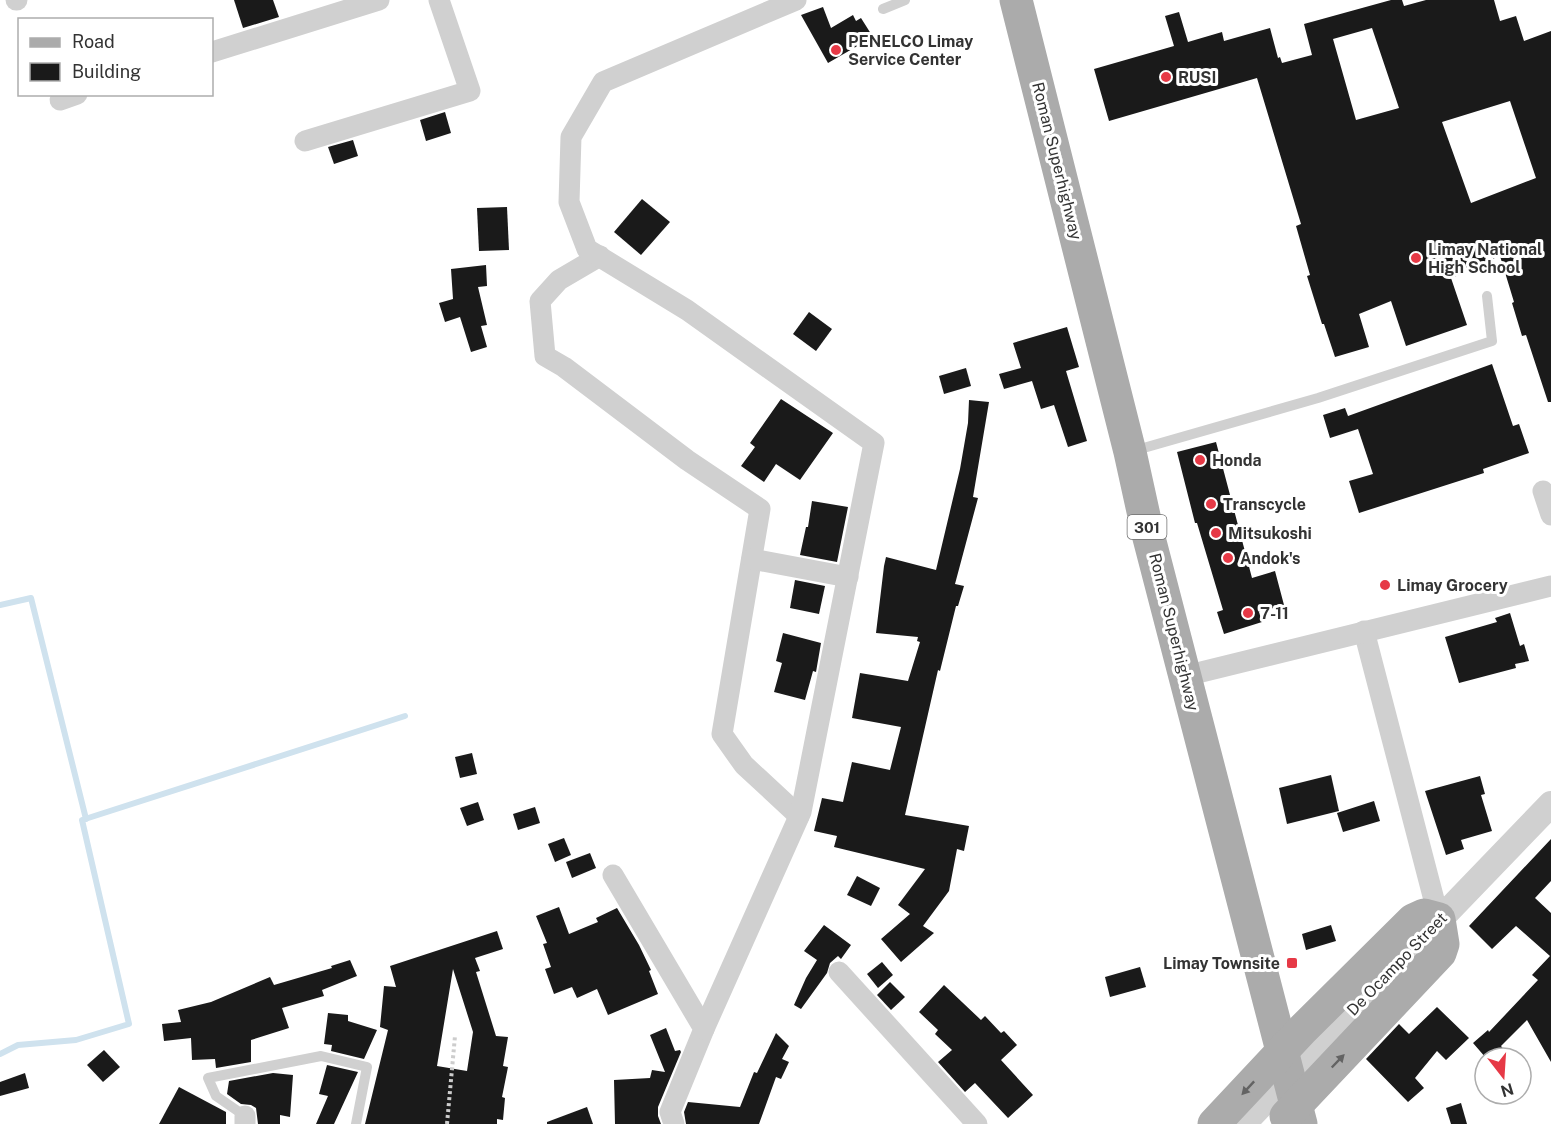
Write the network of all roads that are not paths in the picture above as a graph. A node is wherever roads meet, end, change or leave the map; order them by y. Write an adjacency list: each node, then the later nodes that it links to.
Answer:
1 (379, 0): 7 (street)
2 (439, 0): 8 (street)
3 (796, 0): 9 (street)
4 (905, 0): 6 (lane)
5 (1016, 0): 11 (main road, Roman Superhighway / 301)
6 (883, 9)
7 (213, 52)
8 (305, 141)
9 (600, 256): 14 (street); 15 (street)
10 (1487, 296): 11 (lane)
11 (1130, 452): 18 (main road, Roman Superhighway / 301)
12 (1543, 491): 13 (street)
13 (1551, 515)
14 (752, 560): 15 (street); 20 (street)
15 (848, 577): 20 (street)
16 (1551, 586): 17 (street)
17 (1364, 631): 18 (street); 22 (street)
18 (1185, 676): 25 (main road, Roman Superhighway / 301)
19 (1551, 804): 22 (street, De Ocampo Street)
20 (800, 816): 24 (street)
21 (613, 875): 24 (street)
22 (1434, 925): 25 (main road); 26 (main road, one-way to 22); 32 (street, De Ocampo Street)
23 (839, 972): 30 (street)
24 (704, 1029): 27 (street)
25 (1282, 1052): 26 (main road, Roman Superhighway / 301); 31 (main road, one-way to 31)
26 (1292, 1117)
27 (672, 1118)
28 (245, 1120): 29 (lane)
29 (356, 1124)
30 (977, 1124)
31 (1214, 1124)
32 (1243, 1124)

